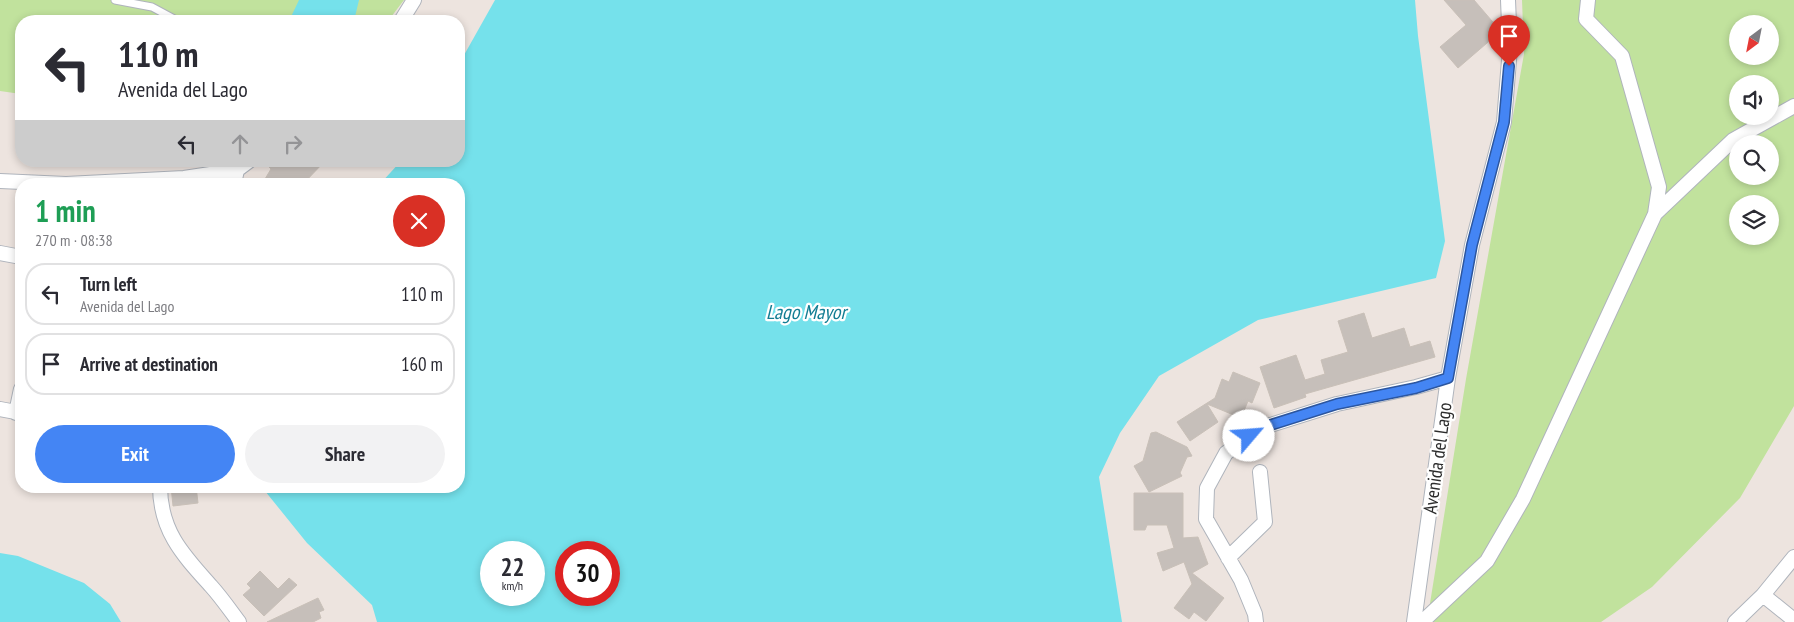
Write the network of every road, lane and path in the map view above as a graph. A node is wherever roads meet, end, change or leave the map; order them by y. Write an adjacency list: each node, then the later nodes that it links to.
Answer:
1 (115, 0): 5 (lane)
2 (414, 0): 6 (street)
3 (1508, 0): 16 (street, Avenida del Lago)
4 (1588, 0): 13 (street)
5 (167, 15)
6 (405, 15)
7 (1794, 106): 13 (street)
8 (244, 167): 9 (street)
9 (235, 177): 10 (street)
10 (184, 178)
11 (0, 181): 12 (street)
12 (15, 182)
13 (1655, 214): 28 (street)
14 (0, 253): 15 (street)
15 (15, 256)
16 (1448, 378): 22 (street); 27 (street, Avenida del Lago)
17 (0, 409): 18 (street)
18 (15, 412)
19 (1260, 472): 22 (street)
20 (160, 493): 25 (street)
21 (1794, 557): 23 (street)
22 (1228, 558): 26 (street)
23 (1763, 595): 24 (street); 29 (street)
24 (1794, 620)
25 (239, 622)
26 (1256, 622)
27 (1414, 622)
28 (1422, 622)
29 (1735, 622)

